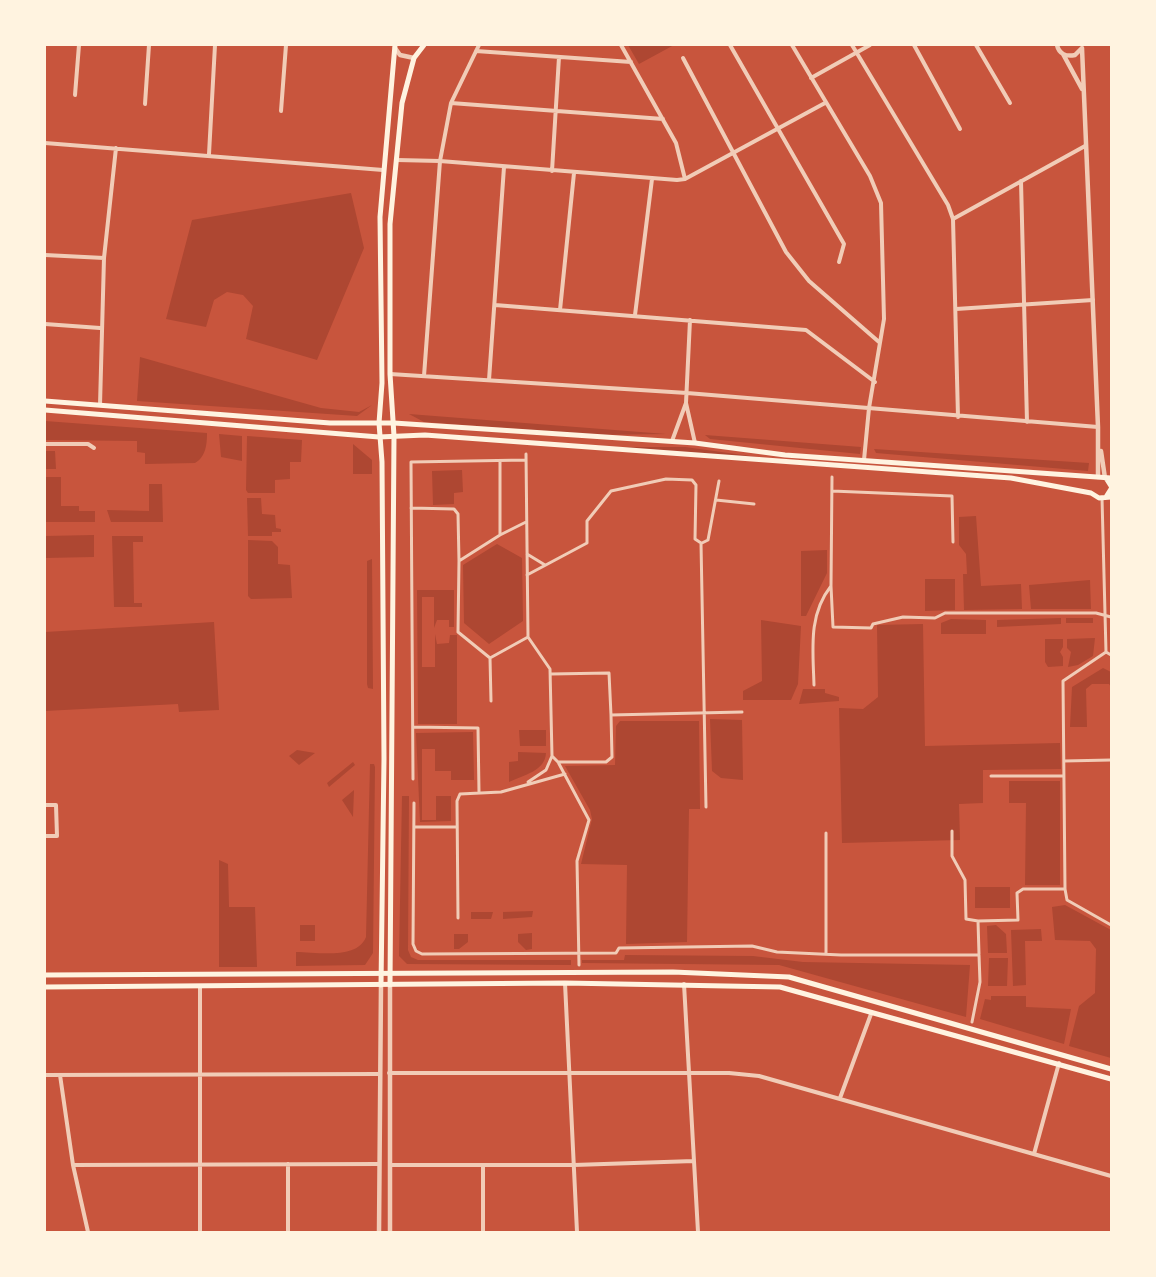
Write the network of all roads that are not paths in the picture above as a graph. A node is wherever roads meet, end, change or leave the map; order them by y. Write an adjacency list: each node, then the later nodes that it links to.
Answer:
1 (79, 45): 27 (street)
2 (149, 45): 31 (street)
3 (215, 45): 40 (street)
4 (286, 45): 32 (street)
5 (424, 45): 22 (main road)
6 (479, 45): 18 (street)
7 (621, 45): 24 (street)
8 (730, 45): 35 (street)
9 (792, 45): 25 (street)
10 (852, 45): 19 (street)
11 (870, 45): 19 (street)
12 (914, 45): 36 (street)
13 (976, 45): 30 (street)
14 (1052, 45): 17 (street)
15 (1082, 46): 20 (street); 26 (street)
16 (395, 47): 22 (street); 45 (main road)
17 (1057, 47): 20 (street)
18 (475, 51): 21 (street); 28 (street)
19 (857, 52): 25 (street); 51 (street)
20 (1063, 54): 26 (street)
21 (559, 57): 24 (street); 33 (street)
22 (414, 58): 42 (main road)
23 (683, 58): 41 (street)
24 (631, 62): 34 (street)
25 (811, 78): 29 (street)
26 (1084, 94): 38 (street)
27 (75, 95)
28 (451, 103): 33 (street); 43 (street)
29 (825, 103): 35 (street); 64 (street)
30 (1010, 103)
31 (145, 104)
32 (281, 111)
33 (556, 111): 34 (street); 46 (street)
34 (663, 119): 49 (street)
35 (779, 129): 41 (street); 54 (street)
36 (960, 129)
37 (45, 142): 39 (street)
38 (1085, 146): 50 (street); 55 (street)
39 (116, 148): 40 (street); 53 (street)
40 (209, 154): 45 (street)
41 (734, 154): 49 (street); 64 (street)
42 (396, 160): 43 (street); 65 (main road)
43 (440, 161): 44 (street); 66 (street)
44 (504, 166): 46 (street); 56 (street)
45 (383, 170): 77 (main road)
46 (552, 171): 47 (street)
47 (574, 173): 48 (street); 58 (street)
48 (652, 179): 49 (street); 60 (street)
49 (686, 179)
50 (1021, 181): 51 (street); 57 (street)
51 (953, 219): 59 (street)
52 (45, 255): 53 (street)
53 (104, 258): 63 (street)
54 (839, 262)
55 (1093, 300): 57 (street); 79 (street)
56 (495, 305): 58 (street); 67 (street)
57 (1024, 306): 59 (street); 76 (street)
58 (560, 309): 60 (street)
59 (956, 309): 75 (street)
60 (635, 315): 61 (street)
61 (690, 320): 68 (street); 69 (street)
62 (45, 324): 63 (street)
63 (100, 328): 72 (street)
64 (879, 342): 68 (street)
65 (390, 374): 66 (street); 78 (main road)
66 (424, 376): 67 (street)
67 (489, 380): 69 (street)
68 (875, 382): 73 (street)
69 (687, 393): 71 (street); 73 (street)
70 (45, 401): 72 (main road)
71 (686, 403): 82 (street); 83 (street)
72 (100, 405): 77 (main road)
73 (869, 408): 75 (street); 88 (street)
74 (45, 410): 81 (main road)
75 (958, 417): 76 (street)
76 (1027, 422): 79 (street)
77 (379, 423): 78 (main road); 81 (main road)
78 (394, 423): 80 (main road); 82 (main road)
79 (1098, 427): 91 (street)
80 (394, 436): 81 (main road); 95 (main road); 149 (main road)
81 (379, 437): 148 (main road)
82 (672, 441): 83 (main road)
83 (695, 443): 88 (main road)
84 (45, 444): 85 (street)
85 (94, 448)
86 (526, 454): 87 (street)
87 (526, 460): 89 (street); 100 (street)
88 (864, 460): 91 (main road)
89 (500, 461): 99 (street); 101 (street)
90 (832, 477): 94 (street)
91 (1103, 478): 93 (main road); 95 (main road)
92 (720, 481): 97 (street)
93 (1111, 488): 96 (main road)
94 (832, 491): 102 (street); 108 (street)
95 (1091, 493): 96 (main road)
96 (1106, 497): 109 (street)
97 (716, 500): 98 (street); 103 (street)
98 (754, 504)
99 (411, 508): 105 (street); 121 (street)
100 (526, 522): 101 (street); 104 (street)
101 (500, 535): 105 (street)
102 (953, 542)
103 (701, 543): 106 (street); 119 (street)
104 (527, 554): 106 (street); 107 (street)
105 (459, 561): 114 (street)
106 (545, 566): 107 (street)
107 (527, 575): 111 (street)
108 (831, 586): 109 (street); 116 (street)
109 (1105, 617): 110 (street); 112 (street)
110 (1111, 617)
111 (528, 637): 114 (street); 115 (street)
112 (1106, 652): 113 (street); 124 (street)
113 (1111, 655)
114 (490, 658): 117 (street)
115 (550, 674): 120 (street); 122 (street)
116 (814, 685)
117 (491, 701)
118 (742, 712): 119 (street)
119 (704, 713): 120 (street); 134 (street)
120 (611, 715): 125 (street)
121 (413, 727): 129 (street); 131 (street)
122 (552, 756): 125 (street); 130 (street)
123 (1111, 760): 124 (street)
124 (1064, 761): 128 (street)
125 (558, 762): 126 (street)
126 (565, 774): 130 (street); 144 (street)
127 (991, 776): 128 (street)
128 (1064, 776): 140 (street)
129 (413, 779)
130 (527, 783): 131 (street)
131 (478, 792): 136 (street)
132 (414, 803): 135 (street)
133 (45, 805): 139 (street)
134 (705, 807)
135 (414, 827): 136 (street); 144 (street)
136 (457, 827): 141 (street)
137 (952, 831): 142 (street)
138 (826, 833): 145 (street)
139 (45, 836)
140 (1065, 889): 142 (street); 143 (street)
141 (458, 918)
142 (978, 921): 146 (street)
143 (1111, 925)
144 (579, 953): 145 (street); 147 (street)
145 (826, 955): 146 (street)
146 (979, 955): 160 (street)
147 (579, 965)
148 (380, 972): 149 (main road); 151 (main road); 154 (main road)
149 (390, 972): 150 (main road); 155 (main road)
150 (618, 973): 156 (main road); 162 (main road)
151 (45, 975)
152 (565, 983): 155 (main road); 156 (main road); 166 (street)
153 (684, 984): 156 (main road); 159 (main road); 167 (street)
154 (381, 985): 155 (main road); 157 (main road); 165 (street)
155 (390, 985): 163 (street)
156 (619, 985)
157 (200, 986): 158 (main road); 164 (street)
158 (45, 987)
159 (871, 1014): 161 (main road); 171 (street)
160 (972, 1022)
161 (1059, 1064): 170 (main road); 172 (street)
162 (1111, 1069)
163 (389, 1073): 166 (street); 178 (street)
164 (200, 1074): 165 (street); 169 (street); 174 (street)
165 (379, 1074): 176 (street)
166 (568, 1074): 167 (street); 180 (street)
167 (688, 1074): 171 (street); 173 (street)
168 (45, 1075): 169 (street)
169 (60, 1075): 177 (street)
170 (1111, 1079)
171 (840, 1098): 172 (street)
172 (1034, 1154): 181 (street)
173 (693, 1161): 180 (street); 189 (street)
174 (200, 1164): 175 (street); 177 (street); 183 (street)
175 (288, 1164): 176 (street); 184 (street)
176 (379, 1164): 185 (street)
177 (73, 1165): 182 (street)
178 (390, 1165): 179 (street); 186 (street)
179 (483, 1165): 180 (street); 187 (street)
180 (574, 1165): 188 (street)
181 (1111, 1176)
182 (88, 1232)
183 (200, 1232)
184 (288, 1232)
185 (379, 1232)
186 (390, 1232)
187 (483, 1232)
188 (577, 1232)
189 (698, 1232)

